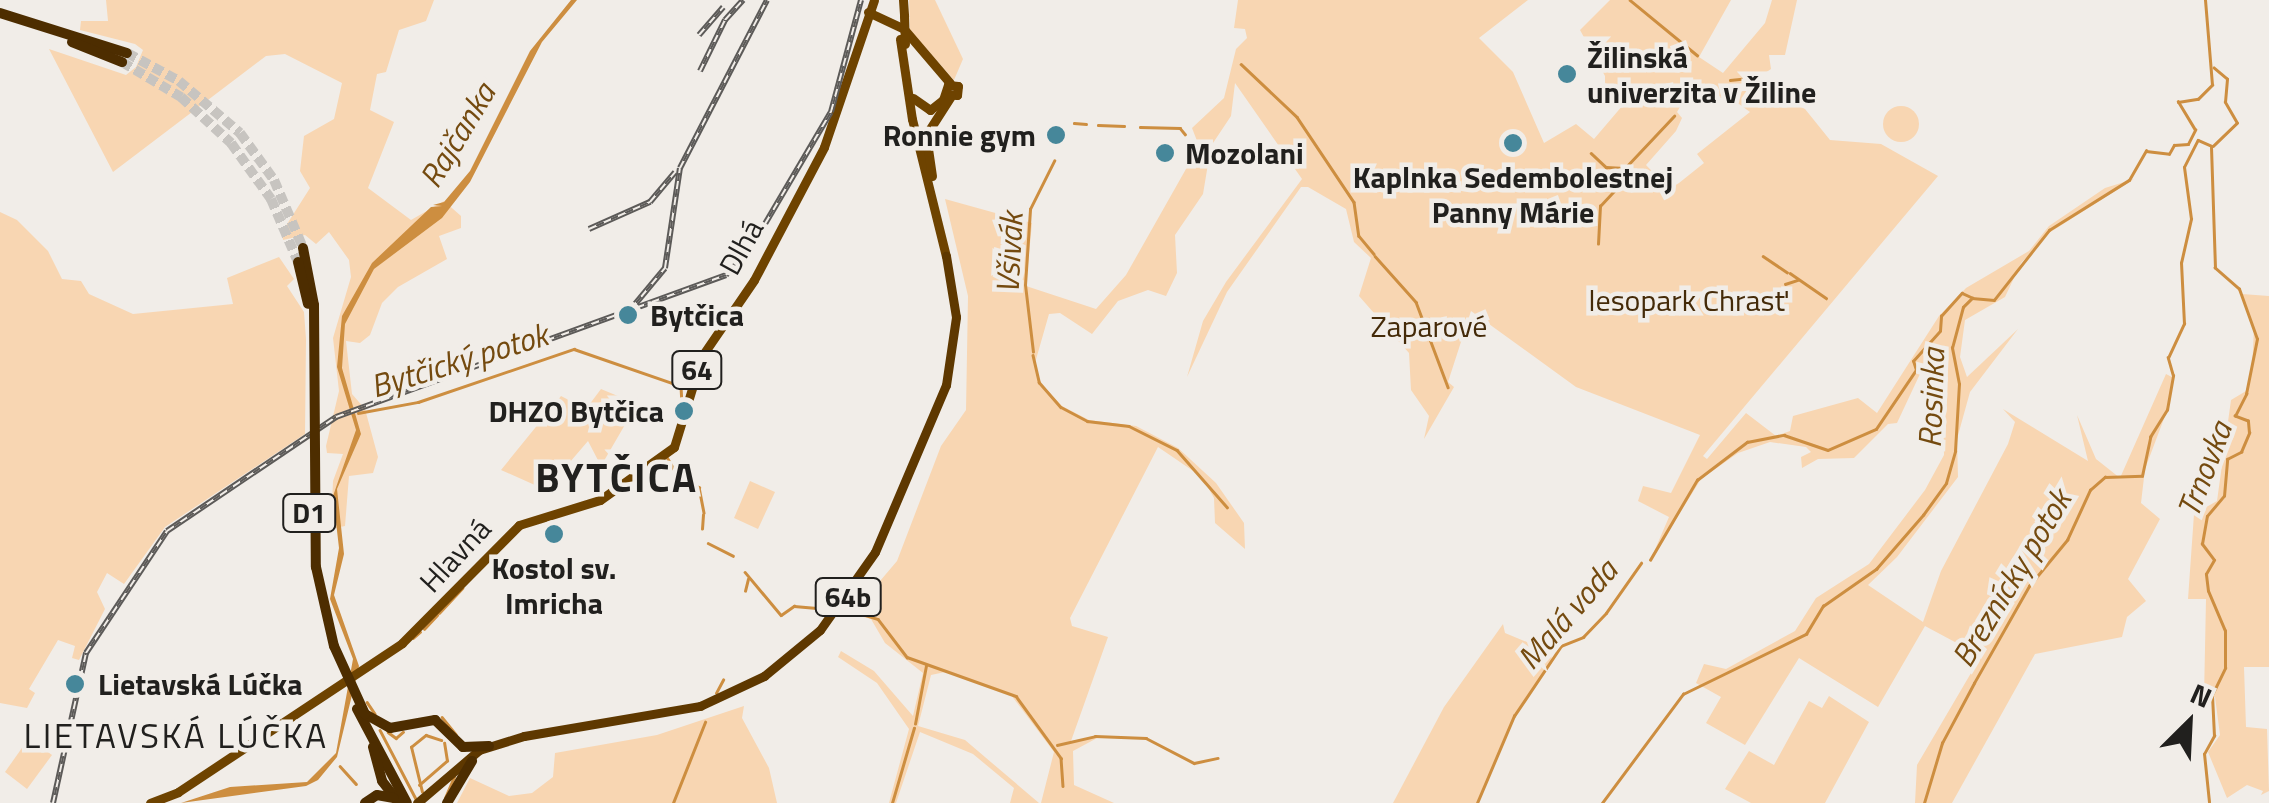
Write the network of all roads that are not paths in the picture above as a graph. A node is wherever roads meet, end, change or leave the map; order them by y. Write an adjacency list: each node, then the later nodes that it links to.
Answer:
1 (876, 0): 3 (main road)
2 (900, 5): 5 (main road, 64b, bridge)
3 (871, 12): 7 (main road); 16 (main road, Dlhá / 64)
4 (0, 16): 6 (highway)
5 (903, 42): 9 (main road, 64b); 13 (main road, 64b)
6 (124, 58)
7 (938, 71): 8 (main road); 10 (main road)
8 (949, 90): 10 (main road); 11 (main road)
9 (912, 98): 10 (main road); 11 (main road, 64b)
10 (939, 104)
11 (934, 188): 13 (main road, 64b)
12 (303, 248): 15 (highway, D1)
13 (948, 256): 19 (highway, 64b); 20 (highway, 64b)
14 (298, 262): 15 (highway, D1)
15 (312, 307): 17 (highway, D1, bridge)
16 (600, 500): 23 (main road, Hlavná / 64)
17 (363, 715): 18 (highway, D1); 19 (highway); 21 (highway, D1)
18 (371, 736): 22 (highway); 25 (highway, D1)
19 (489, 746): 21 (highway, 64b)
20 (472, 760): 21 (highway, 64b); 26 (highway)
21 (423, 799)
22 (397, 800): 24 (highway)
23 (150, 803)
24 (364, 803)
25 (407, 803)
26 (447, 803)

